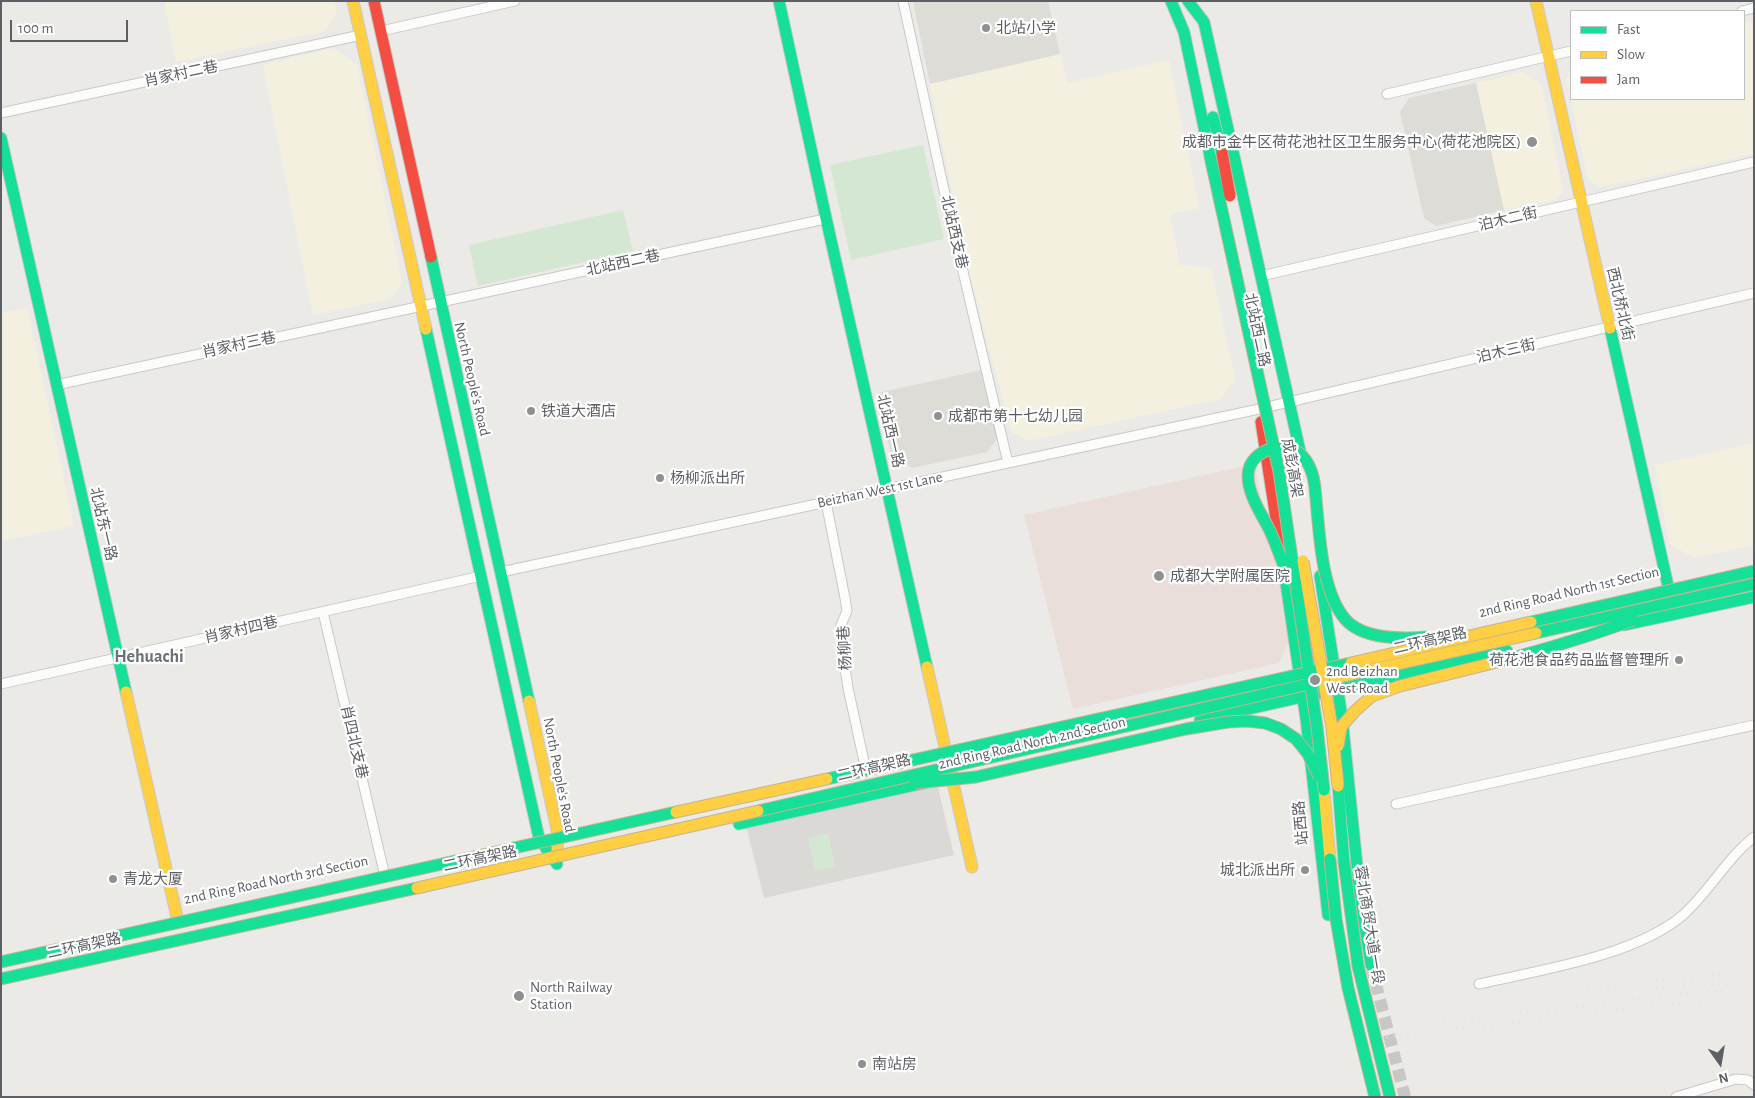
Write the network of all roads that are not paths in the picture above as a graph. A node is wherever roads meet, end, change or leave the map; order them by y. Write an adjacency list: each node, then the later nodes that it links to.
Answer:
1 (353, 1): 11 (main road, North People's Road)
2 (374, 1): 10 (main road, North People's Road)
3 (514, 1): 10 (street)
4 (779, 1): 20 (main road, 北站西一路)
5 (903, 1): 29 (street, 北站西支巷)
6 (1170, 1): 17 (main road); 28 (main road, 北站西二路)
7 (1183, 1): 17 (main road)
8 (1188, 1): 21 (main road, 北站西二路)
9 (1536, 1): 13 (main road, 西北桥北街)
10 (380, 31): 23 (main road, North People's Road)
11 (361, 35): 15 (street, 肖家村二巷); 24 (main road, North People's Road)
12 (1570, 51): 13 (street)
13 (1549, 56): 14 (street); 19 (main road, 西北桥北街)
14 (1387, 94)
15 (1, 113)
16 (1, 138): 26 (main road, 北站东一路)
17 (1216, 155): 42 (main road, 成彭高架, bridge); 57 (main road, 成彭高架, bridge)
18 (1754, 162): 19 (street, 泊木二街)
19 (1582, 202): 21 (street, 泊木二街); 25 (main road, 西北桥北街)
20 (825, 219): 23 (street, 北站西二巷); 30 (main road, 北站西一路)
21 (1261, 276): 27 (main road, 北站西二路)
22 (1754, 293): 25 (street, 泊木三街)
23 (440, 302): 24 (street, 北站西二巷); 35 (main road, North People's Road)
24 (422, 306): 26 (street, 肖家村三巷); 36 (main road, North People's Road)
25 (1610, 327): 27 (street, 泊木三街); 38 (main road, 西北桥北街)
26 (56, 385): 47 (main road, 北站东一路)
27 (1290, 401): 28 (street, 泊木三街); 48 (main road, 北站西二路)
28 (1259, 408): 29 (street, Beizhan West 1st Lane); 49 (main road, 北站西二路)
29 (1008, 463): 30 (street, Beizhan West 1st Lane)
30 (888, 488): 31 (street, Beizhan West 1st Lane); 54 (main road, 北站西一路)
31 (826, 502): 35 (street, Beizhan West 1st Lane); 55 (street, 杨柳巷)
32 (1754, 562): 45 (main road, bridge)
33 (1754, 566): 38 (main road, 2nd Ring Road North 1st Section)
34 (1754, 571): 45 (main road, 二环高架路, bridge)
35 (501, 572): 61 (main road, North People's Road)
36 (481, 576): 43 (street, 肖家村四巷); 63 (main road, North People's Road)
37 (1754, 584): 41 (main road, 二环高架路, bridge)
38 (1668, 585): 44 (main road, 西北桥北街); 48 (main road, 2nd Ring Road North 1st Section)
39 (1754, 590): 41 (main road, bridge)
40 (1754, 597): 44 (main road)
41 (1684, 600): 57 (main road, bridge); 58 (main road, 二环高架路, bridge)
42 (1299, 605): 46 (main road, bridge); 59 (main road, 成彭高架, bridge)
43 (323, 612): 47 (street, 肖家村四巷); 66 (street, 肖四北支巷)
44 (1675, 614): 51 (main road)
45 (1509, 627): 46 (main road, 二环高架路, bridge)
46 (1494, 631): 69 (main road, 二环高架路, bridge)
47 (118, 658): 50 (street, 肖家村四巷); 67 (main road, 北站东一路)
48 (1332, 661): 49 (main road, 2nd Ring Road North 2nd Section); 51 (main road)
49 (1300, 669): 52 (main road, 站西路); 54 (main road, 2nd Ring Road North 2nd Section)
50 (1, 684)
51 (1338, 688): 52 (main road, 2nd Ring Road North 2nd Section); 71 (main road)
52 (1303, 696): 56 (main road, 2nd Ring Road North 2nd Section); 72 (main road, 站西路)
53 (1754, 725): 60 (street)
54 (946, 748): 55 (main road, 2nd Ring Road North 2nd Section); 56 (main road, 北站西一路)
55 (865, 766): 61 (main road, 2nd Ring Road North 2nd Section)
56 (952, 777): 64 (main road, 2nd Ring Road North 2nd Section); 65 (main road, 北站西一路)
57 (1338, 786): 78 (main road, 蓉北商贸大道一段, bridge)
58 (849, 790): 59 (main road, bridge); 73 (main road, 二环高架路, bridge)
59 (1324, 790): 77 (main road, 蓉北商贸大道一段, bridge)
60 (1396, 804)
61 (558, 834): 63 (main road, 2nd Ring Road North 3rd Section); 64 (main road, North People's Road)
62 (1754, 837): 74 (street)
63 (539, 838): 64 (main road, North People's Road); 66 (main road, 2nd Ring Road North 3rd Section)
64 (557, 864): 75 (main road)
65 (972, 868)
66 (384, 872): 67 (main road, 2nd Ring Road North 3rd Section)
67 (177, 917): 68 (main road, 2nd Ring Road North 3rd Section)
68 (1, 954): 69 (main road, bridge)
69 (31, 956): 70 (main road, 二环高架路, bridge)
70 (1, 962)
71 (1371, 965)
72 (1338, 974)
73 (1, 979)
74 (1479, 984)
75 (1, 985)
76 (1754, 1085): 79 (street)
77 (1375, 1097)
78 (1390, 1097)
79 (1676, 1097)

